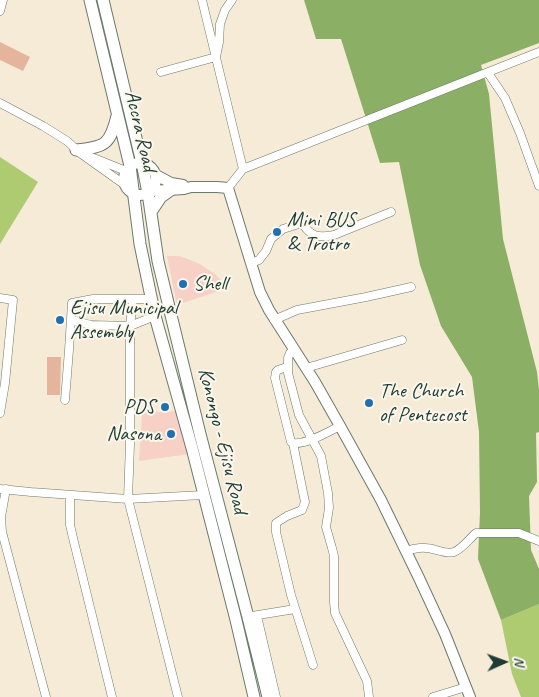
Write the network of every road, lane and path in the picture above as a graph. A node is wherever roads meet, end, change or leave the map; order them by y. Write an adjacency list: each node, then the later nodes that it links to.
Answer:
1 (3, 0): 6 (street)
2 (90, 0): 12 (highway, Accra Road)
3 (103, 0): 14 (highway, Konongo - Ejisu Road)
4 (202, 0): 8 (street)
5 (232, 0): 8 (street)
6 (0, 11)
7 (539, 52): 10 (street)
8 (216, 57): 9 (street); 16 (street)
9 (161, 72)
10 (488, 73): 16 (street); 19 (street)
11 (0, 103): 13 (street)
12 (117, 115): 13 (highway); 15 (highway, Accra Road)
13 (78, 151): 15 (street); 18 (street)
14 (142, 163): 15 (main road); 17 (main road); 23 (highway, Konongo - Ejisu Road)
15 (128, 168): 18 (main road); 24 (highway, Accra Road)
16 (243, 169): 21 (street)
17 (156, 175): 20 (main road); 23 (main road, Konongo - Ejisu Road)
18 (124, 185): 24 (main road)
19 (539, 186)
20 (191, 187): 21 (main road); 22 (main road)
21 (228, 188): 27 (main road)
22 (172, 189): 23 (main road); 25 (highway)
23 (150, 192): 24 (main road); 25 (highway, Konongo - Ejisu Road)
24 (134, 194): 28 (highway, Accra Road)
25 (151, 212): 53 (highway, Konongo - Ejisu Road)
26 (391, 212): 27 (street)
27 (251, 263): 35 (main road)
28 (145, 271): 32 (highway, Konongo - Ejisu Road)
29 (412, 287): 35 (street)
30 (0, 298): 42 (street)
31 (133, 299): 32 (street); 34 (street); 36 (street)
32 (151, 299): 33 (highway, Konongo - Ejisu Road)
33 (155, 316): 36 (street); 48 (highway, Konongo - Ejisu Road)
34 (71, 320): 36 (street); 41 (street)
35 (274, 320): 38 (main road)
36 (130, 326): 49 (street)
37 (402, 340): 40 (street)
38 (294, 349): 39 (street); 40 (main road)
39 (287, 367): 44 (street); 45 (street)
40 (306, 368): 43 (main road)
41 (65, 400)
42 (0, 413)
43 (340, 426): 44 (street); 51 (main road)
44 (312, 440): 45 (street); 62 (street)
45 (293, 443): 52 (street)
46 (3, 489): 47 (street); 56 (street)
47 (70, 495): 49 (street); 57 (street)
48 (203, 496): 49 (street); 59 (highway, Konongo - Ejisu Road)
49 (128, 500): 58 (street)
50 (539, 541): 51 (street)
51 (406, 551): 55 (main road)
52 (295, 609): 53 (street); 54 (street)
53 (253, 616): 60 (highway, Konongo - Ejisu Road); 61 (street)
54 (313, 665)
55 (468, 692): 63 (street)
56 (46, 697)
57 (112, 697)
58 (178, 697)
59 (254, 697)
60 (268, 697)
61 (276, 697)
62 (368, 697)
63 (433, 697)

